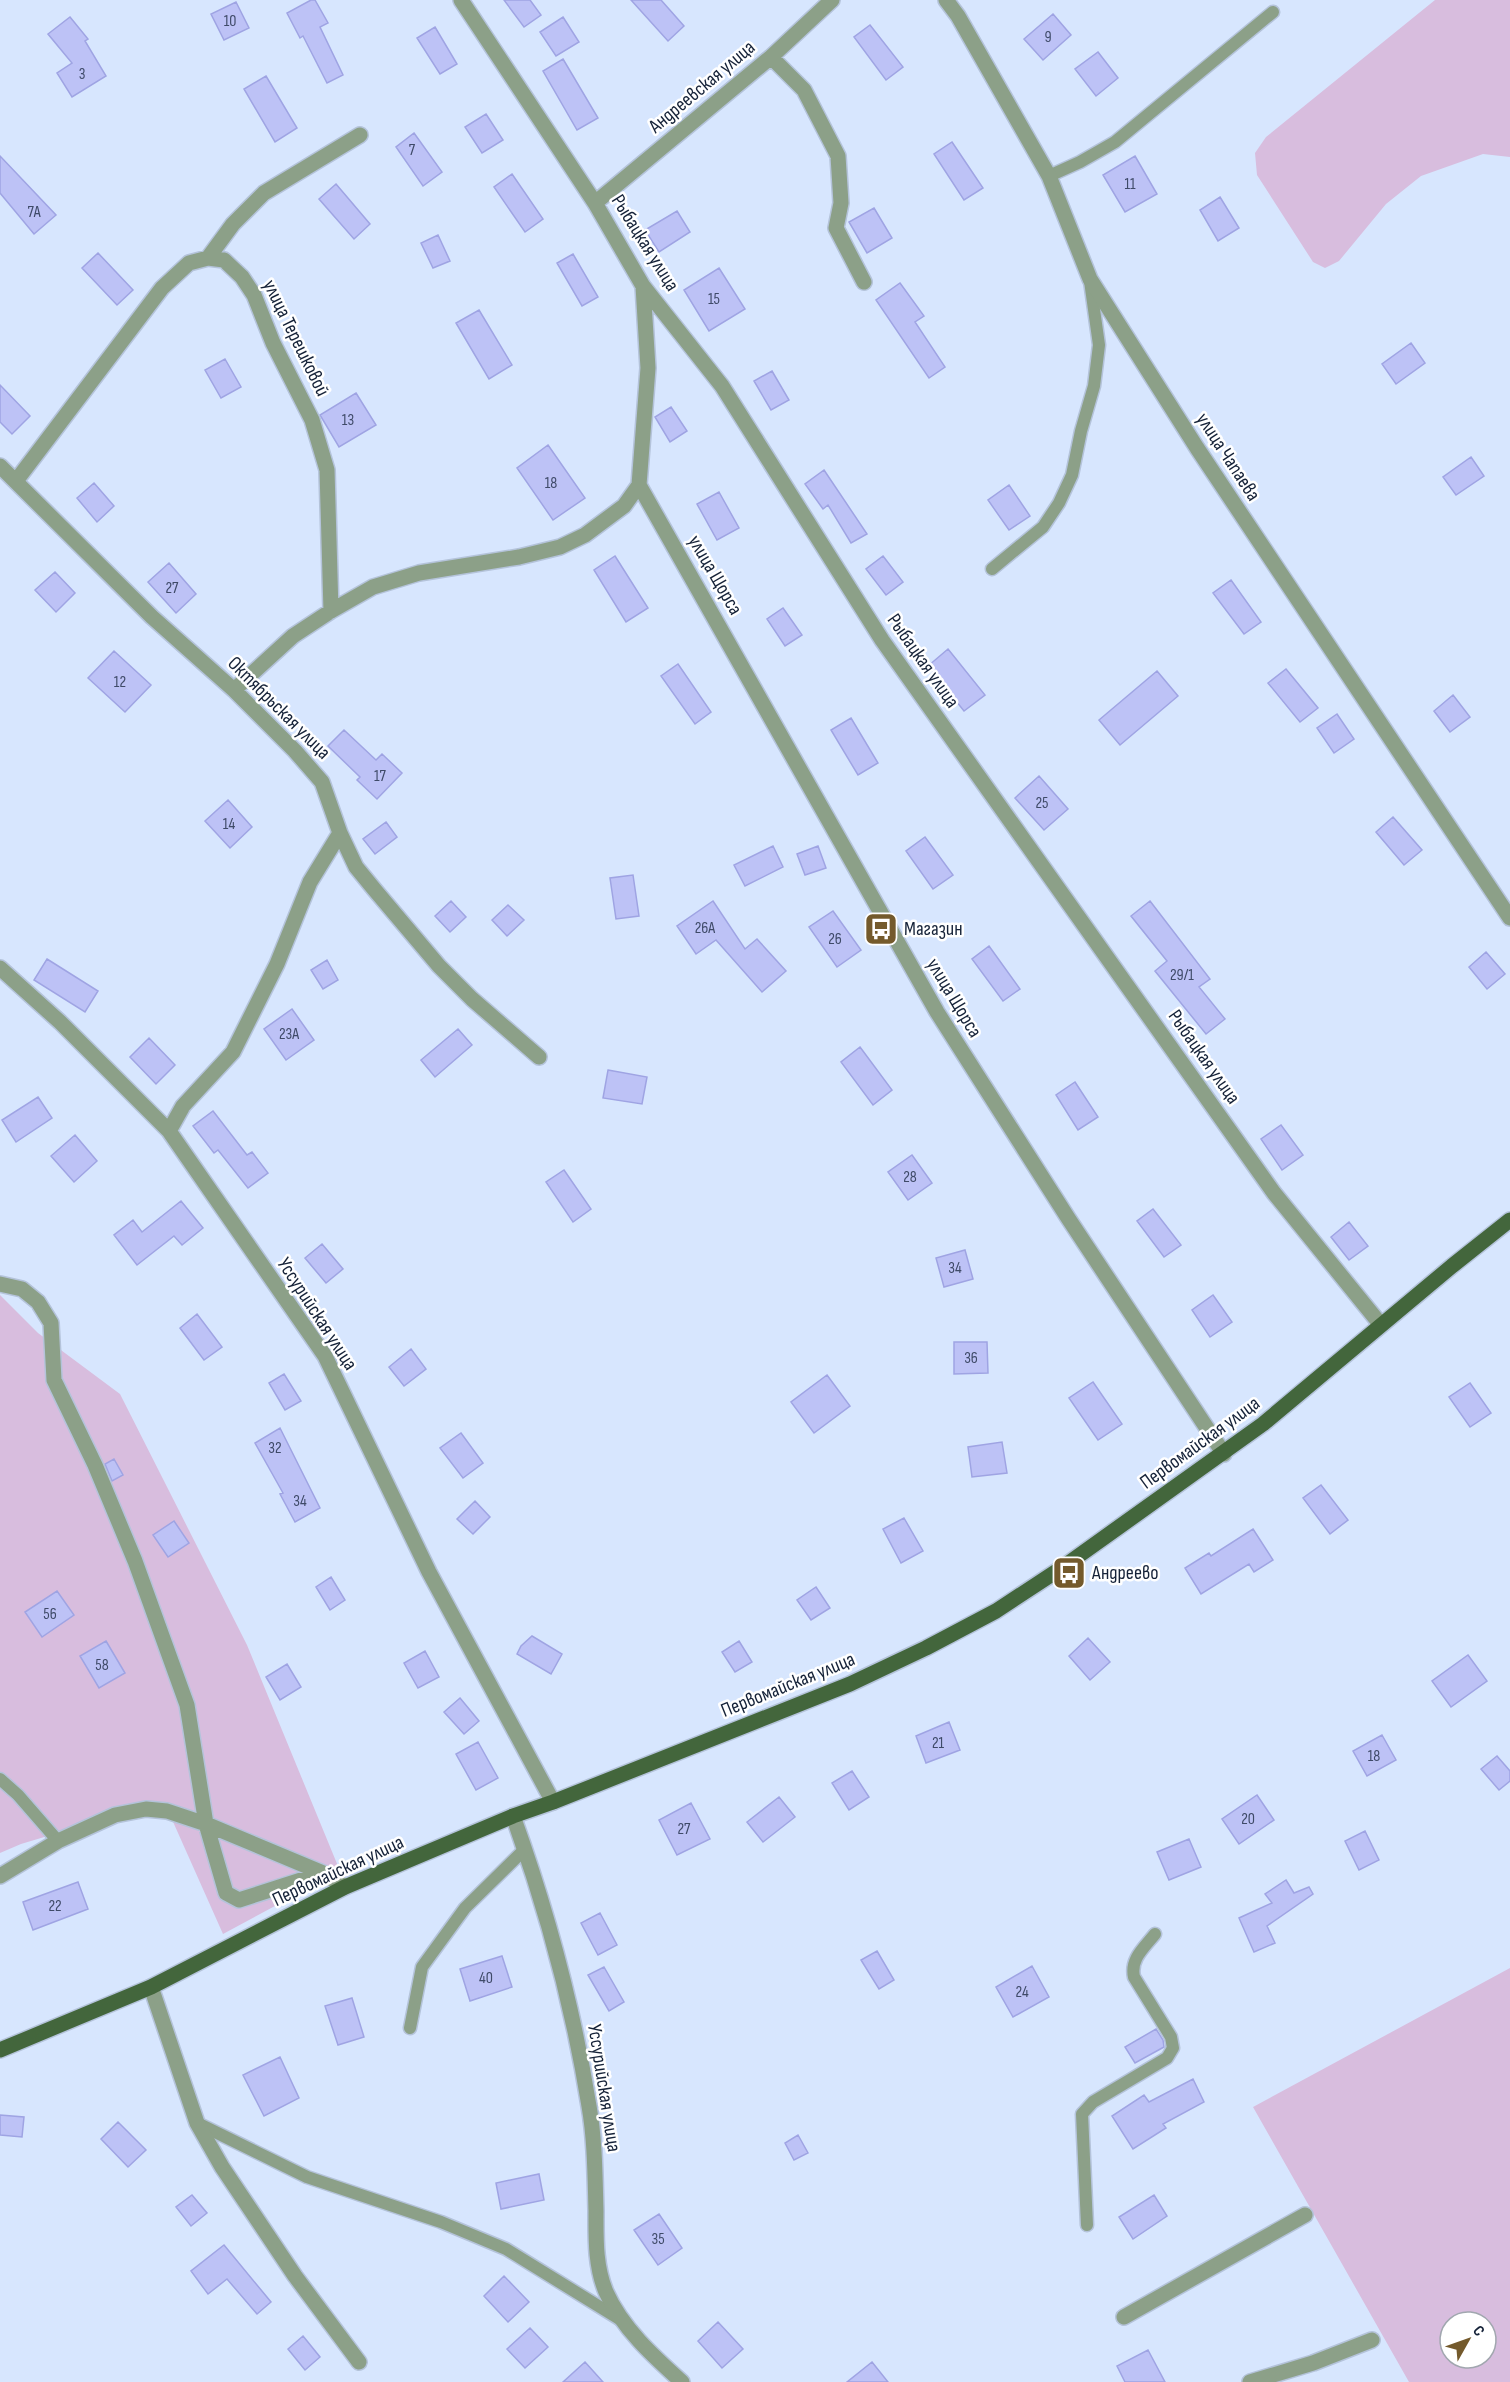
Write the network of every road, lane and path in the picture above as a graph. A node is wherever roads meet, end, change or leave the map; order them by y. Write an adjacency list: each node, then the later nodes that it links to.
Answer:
1 (831, 0): 5 (street, Андреевская улица)
2 (946, 0): 7 (street, улица Чапаева)
3 (464, 1): 8 (street, Рыбацкая улица)
4 (1273, 12): 7 (lane)
5 (771, 57): 8 (street, Андреевская улица); 11 (street)
6 (360, 135): 9 (street)
7 (1049, 176): 10 (street, улица Чапаева)
8 (595, 202): 12 (street, Рыбацкая улица)
9 (208, 258): 14 (street); 17 (street, улица Терешковой)
10 (1090, 279): 16 (lane); 20 (street, улица Чапаева)
11 (864, 282)
12 (643, 286): 15 (street); 26 (street, Рыбацкая улица)
13 (0, 466): 14 (street, Октябрьская улица)
14 (16, 482): 18 (street, Октябрьская улица)
15 (639, 485): 17 (street); 27 (street, улица Щорса)
16 (992, 569)
17 (331, 611): 18 (street)
18 (234, 690): 19 (street, Октябрьская улица)
19 (340, 833): 22 (street, Октябрьская улица); 23 (street)
20 (1510, 918)
21 (0, 968): 23 (street, Уссурийская улица)
22 (539, 1057)
23 (169, 1131): 29 (street, Уссурийская улица)
24 (1510, 1220): 26 (main road, Первомайская улица)
25 (0, 1284): 31 (street)
26 (1381, 1325): 27 (main road, Первомайская улица)
27 (1224, 1454): 29 (main road, Первомайская улица)
28 (0, 1779): 32 (lane)
29 (553, 1802): 30 (main road, Первомайская улица)
30 (513, 1816): 33 (street, Уссурийская улица); 36 (main road, Первомайская улица)
31 (206, 1824): 32 (street); 34 (street); 34 (street)
32 (58, 1841): 35 (street)
33 (525, 1849): 39 (lane); 45 (street, Уссурийская улица)
34 (323, 1873): 36 (street)
35 (0, 1876)
36 (345, 1887): 38 (main road, Первомайская улица)
37 (1155, 1934): 43 (lane)
38 (151, 1987): 40 (main road, Первомайская улица); 41 (street)
39 (410, 2028)
40 (0, 2050)
41 (197, 2123): 45 (lane); 47 (street)
42 (1305, 2216): 44 (street)
43 (1087, 2225)
44 (1124, 2317)
45 (622, 2321): 48 (street, Уссурийская улица)
46 (1372, 2340): 49 (street)
47 (359, 2362)
48 (682, 2382)
49 (1250, 2382)

